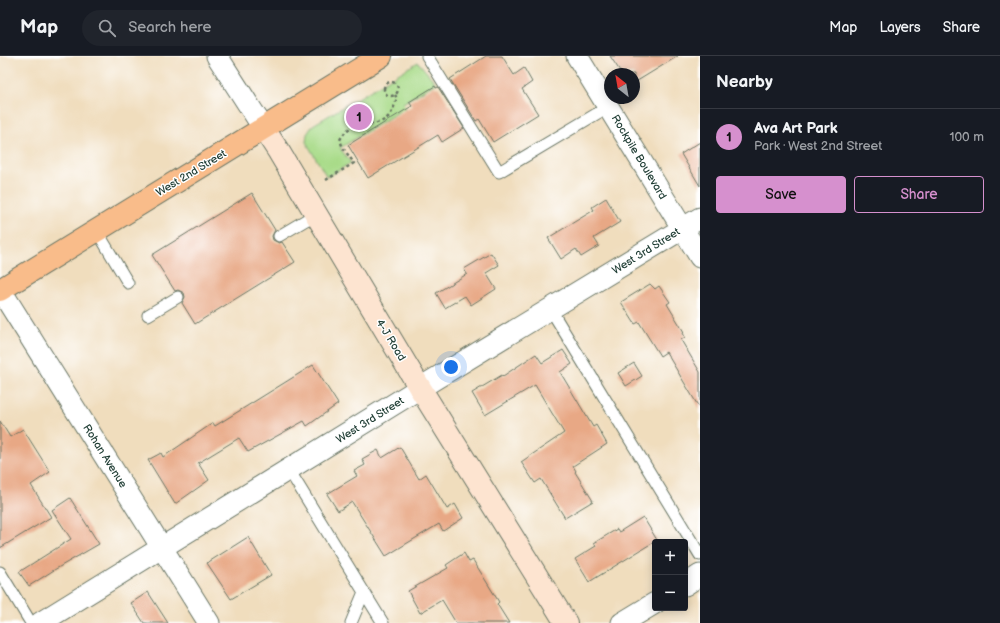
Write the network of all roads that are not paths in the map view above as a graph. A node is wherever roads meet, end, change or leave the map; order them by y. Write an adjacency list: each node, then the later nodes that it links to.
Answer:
1 (217, 56): 6 (street, 4-J Road)
2 (381, 56): 6 (main road, West 2nd Street)
3 (427, 56): 5 (lane)
4 (577, 56): 5 (street, Rockpile Boulevard)
5 (608, 106): 9 (street, Rockpile Boulevard)
6 (264, 129): 7 (main road, 4-J Road); 10 (main road, West 2nd Street)
7 (316, 214): 11 (lane); 18 (main road, 4-J Road)
8 (700, 218): 9 (street, West 3rd Street)
9 (682, 228): 12 (street, Rockpile Boulevard); 16 (street, West 3rd Street)
10 (97, 231): 13 (lane); 14 (main road, West 2nd Street)
11 (279, 236)
12 (700, 258)
13 (128, 283)
14 (0, 289): 20 (street, Rohan Avenue)
15 (178, 297): 17 (lane)
16 (550, 310): 18 (street, West 3rd Street); 21 (lane)
17 (148, 316)
18 (420, 388): 19 (street, West 3rd Street); 32 (main road, 4-J Road)
19 (289, 470): 20 (street, West 3rd Street); 25 (lane)
20 (162, 547): 28 (street, West 3rd Street); 29 (street, Rohan Avenue)
21 (700, 555)
22 (0, 572): 27 (lane)
23 (700, 575): 24 (street)
24 (688, 583)
25 (364, 592): 30 (lane); 31 (lane)
26 (652, 605): 33 (street)
27 (31, 623)
28 (40, 623)
29 (208, 623)
30 (351, 623)
31 (383, 623)
32 (566, 623)
33 (622, 623)

